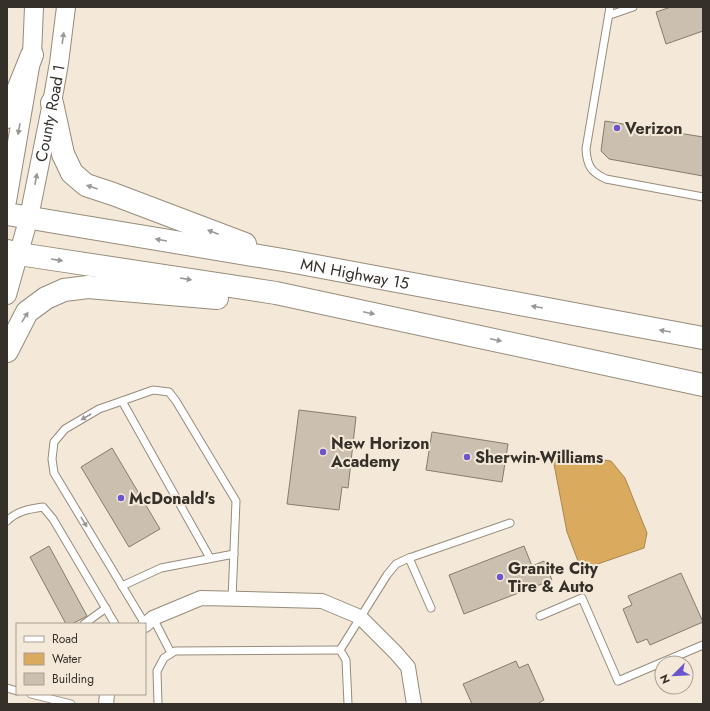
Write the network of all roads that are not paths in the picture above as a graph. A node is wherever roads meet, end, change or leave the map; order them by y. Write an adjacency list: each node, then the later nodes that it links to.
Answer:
1 (34, 7): 5 (street, County Road 1)
2 (66, 7): 6 (street, County Road 1, one-way to 2)
3 (633, 7): 4 (lane)
4 (610, 11): 8 (lane)
5 (32, 55): 7 (highway); 9 (street, County Road 1, one-way to 9)
6 (52, 103): 11 (street, County Road 1, one-way to 6); 13 (highway, one-way to 6)
7 (7, 116)
8 (703, 197)
9 (7, 201)
10 (7, 214): 11 (highway, MN Highway 15)
11 (28, 218): 12 (street, County Road 1); 13 (highway, MN Highway 15, one-way to 11)
12 (13, 252): 14 (street, County Road 1); 15 (highway, MN Highway 15, one-way to 15)
13 (289, 261): 16 (highway, MN Highway 15, one-way to 13)
14 (7, 295)
15 (338, 307): 17 (highway, one-way to 15); 18 (highway, MN Highway 15, one-way to 18)
16 (703, 338)
17 (7, 351)
18 (703, 384)
19 (122, 401): 22 (lane); 23 (lane); 25 (lane, one-way to 25)
20 (7, 521): 27 (lane)
21 (510, 523): 24 (lane)
22 (234, 554): 23 (lane); 26 (lane)
23 (210, 558): 25 (lane)
24 (409, 558): 28 (lane); 30 (lane)
25 (122, 586): 31 (lane)
26 (232, 599): 30 (street); 31 (street)
27 (106, 608): 32 (lane); 33 (lane)
28 (431, 608)
29 (540, 616): 34 (lane)
30 (360, 617): 35 (lane); 41 (street)
31 (148, 622): 36 (lane)
32 (85, 623)
33 (114, 623)
34 (703, 645)
35 (340, 650): 36 (lane); 40 (lane)
36 (171, 653): 39 (lane)
37 (36, 695): 38 (lane)
38 (71, 704)
39 (158, 704)
40 (348, 704)
41 (414, 704)

